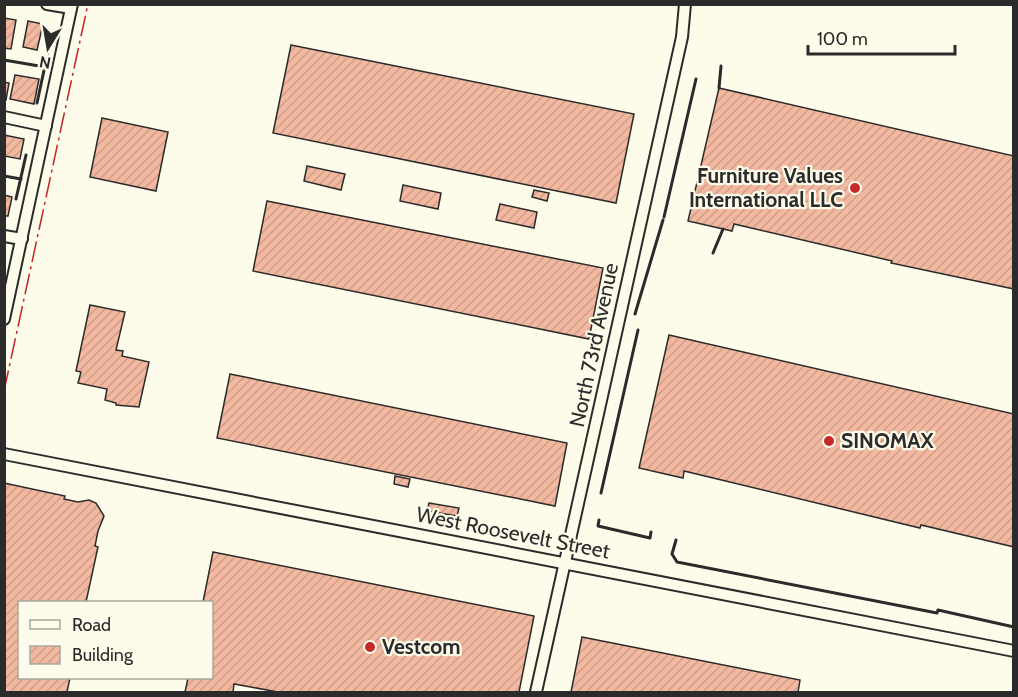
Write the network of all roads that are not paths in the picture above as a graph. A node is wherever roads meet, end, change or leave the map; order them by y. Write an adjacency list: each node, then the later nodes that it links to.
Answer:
1 (47, 4): 3 (street)
2 (685, 4): 10 (street, North 73rd Avenue)
3 (72, 6): 5 (street)
4 (4, 117): 5 (street)
5 (46, 126): 7 (street)
6 (4, 236): 7 (street)
7 (22, 239): 8 (street)
8 (4, 319)
9 (4, 454): 10 (street, West Roosevelt Street)
10 (566, 563): 11 (street, West Roosevelt Street); 12 (street, North 73rd Avenue)
11 (1014, 651)
12 (536, 693)

